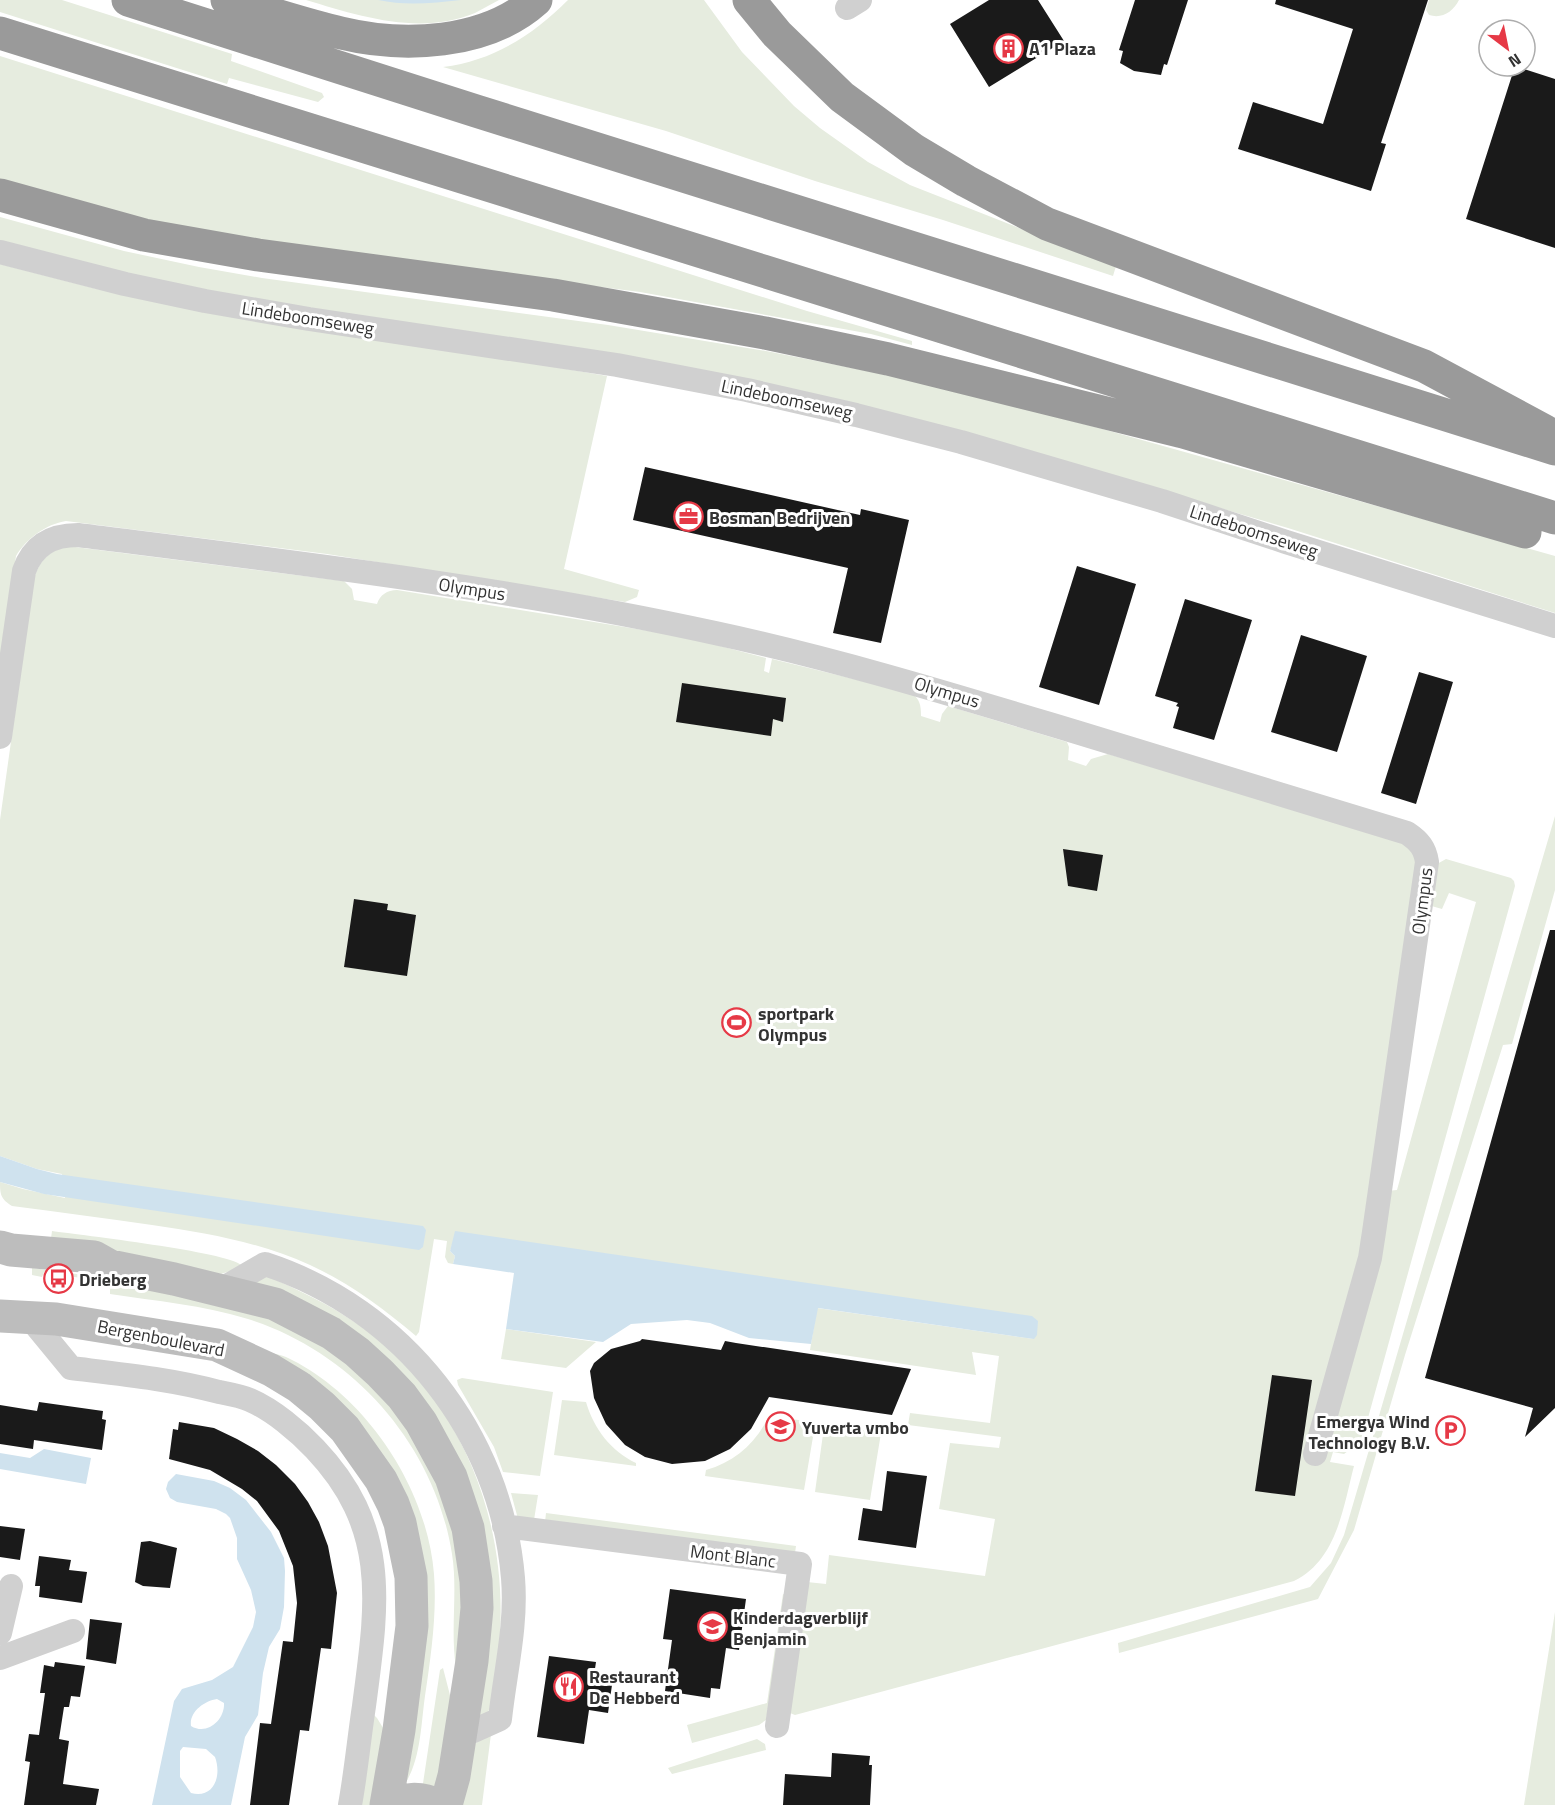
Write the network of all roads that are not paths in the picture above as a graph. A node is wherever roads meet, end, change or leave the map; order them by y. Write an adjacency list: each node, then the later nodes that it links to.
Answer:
1 (128, 0): 9 (highway)
2 (226, 0): 3 (highway)
3 (536, 0)
4 (749, 0): 8 (highway)
5 (0, 33): 10 (highway)
6 (0, 195): 11 (highway)
7 (0, 252): 12 (street, Lindeboomseweg)
8 (1555, 436)
9 (1555, 449)
10 (1555, 518)
11 (1555, 540)
12 (1555, 626)
13 (0, 737): 19 (street, Olympus)
14 (0, 1247): 16 (main road)
15 (0, 1257): 16 (main road)
16 (110, 1266): 17 (main road)
17 (220, 1290): 20 (street); 28 (main road)
18 (15, 1316): 25 (street, Bergenboulevard); 27 (main road, Bergenboulevard)
19 (1315, 1454)
20 (504, 1526): 26 (street, Mont Blanc); 28 (street)
21 (11, 1587): 23 (street)
22 (73, 1631): 24 (street)
23 (0, 1633)
24 (0, 1658)
25 (365, 1692): 27 (street); 29 (street, Bergenboulevard)
26 (777, 1726)
27 (399, 1730): 30 (main road, Bergenboulevard)
28 (460, 1737): 32 (main road)
29 (350, 1805)
30 (387, 1805): 31 (main road)
31 (437, 1805)
32 (446, 1805)

